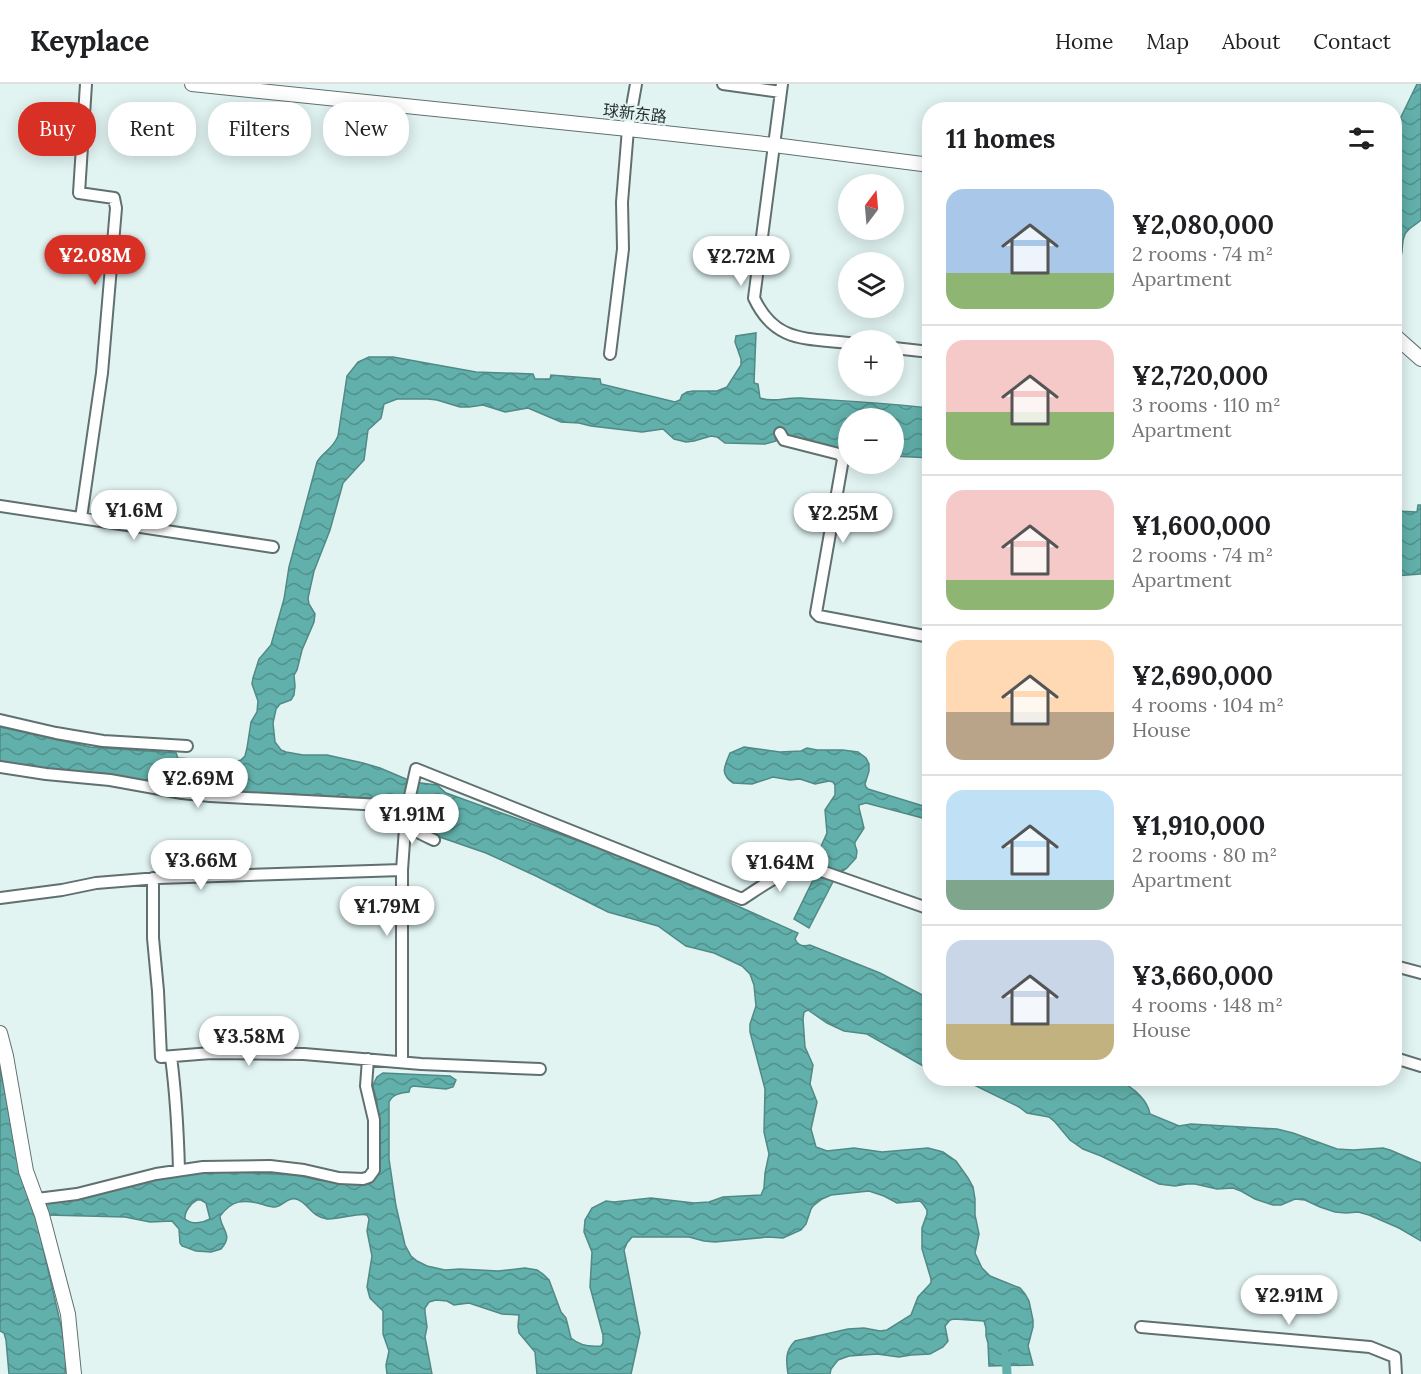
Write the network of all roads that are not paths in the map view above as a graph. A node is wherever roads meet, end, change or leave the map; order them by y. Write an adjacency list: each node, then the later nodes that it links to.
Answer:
1 (86, 84): 18 (street)
2 (192, 84): 5 (street, 球新东路)
3 (636, 84): 7 (street)
4 (723, 84): 6 (street)
5 (281, 88): 7 (street, 球新东路)
6 (781, 88): 8 (street)
7 (628, 129): 8 (street, 球新东路); 14 (street)
8 (774, 145): 9 (street, 球新东路); 10 (street)
9 (922, 164)
10 (838, 342)
11 (1402, 342): 15 (street)
12 (904, 349): 13 (street)
13 (922, 351)
14 (610, 354)
15 (1421, 359)
16 (780, 433): 20 (street)
17 (0, 506): 18 (street)
18 (81, 518): 19 (street)
19 (273, 547)
20 (922, 636)
21 (0, 720): 22 (street)
22 (187, 747)
23 (0, 767): 24 (street)
24 (406, 819): 25 (street); 26 (street); 29 (street)
25 (434, 840)
26 (402, 870): 27 (street); 37 (street)
27 (153, 878): 28 (street); 34 (street)
28 (0, 898)
29 (922, 906)
30 (1402, 968): 31 (street)
31 (1421, 973)
32 (0, 1033): 33 (street)
33 (2, 1056): 41 (street)
34 (171, 1057): 35 (street); 40 (street)
35 (368, 1059): 37 (street); 40 (street)
36 (1402, 1060): 38 (street)
37 (402, 1062): 39 (street)
38 (1421, 1066)
39 (540, 1069)
40 (179, 1170): 41 (street)
41 (37, 1199): 43 (street)
42 (1141, 1327): 44 (street)
43 (74, 1374)
44 (1396, 1374)

